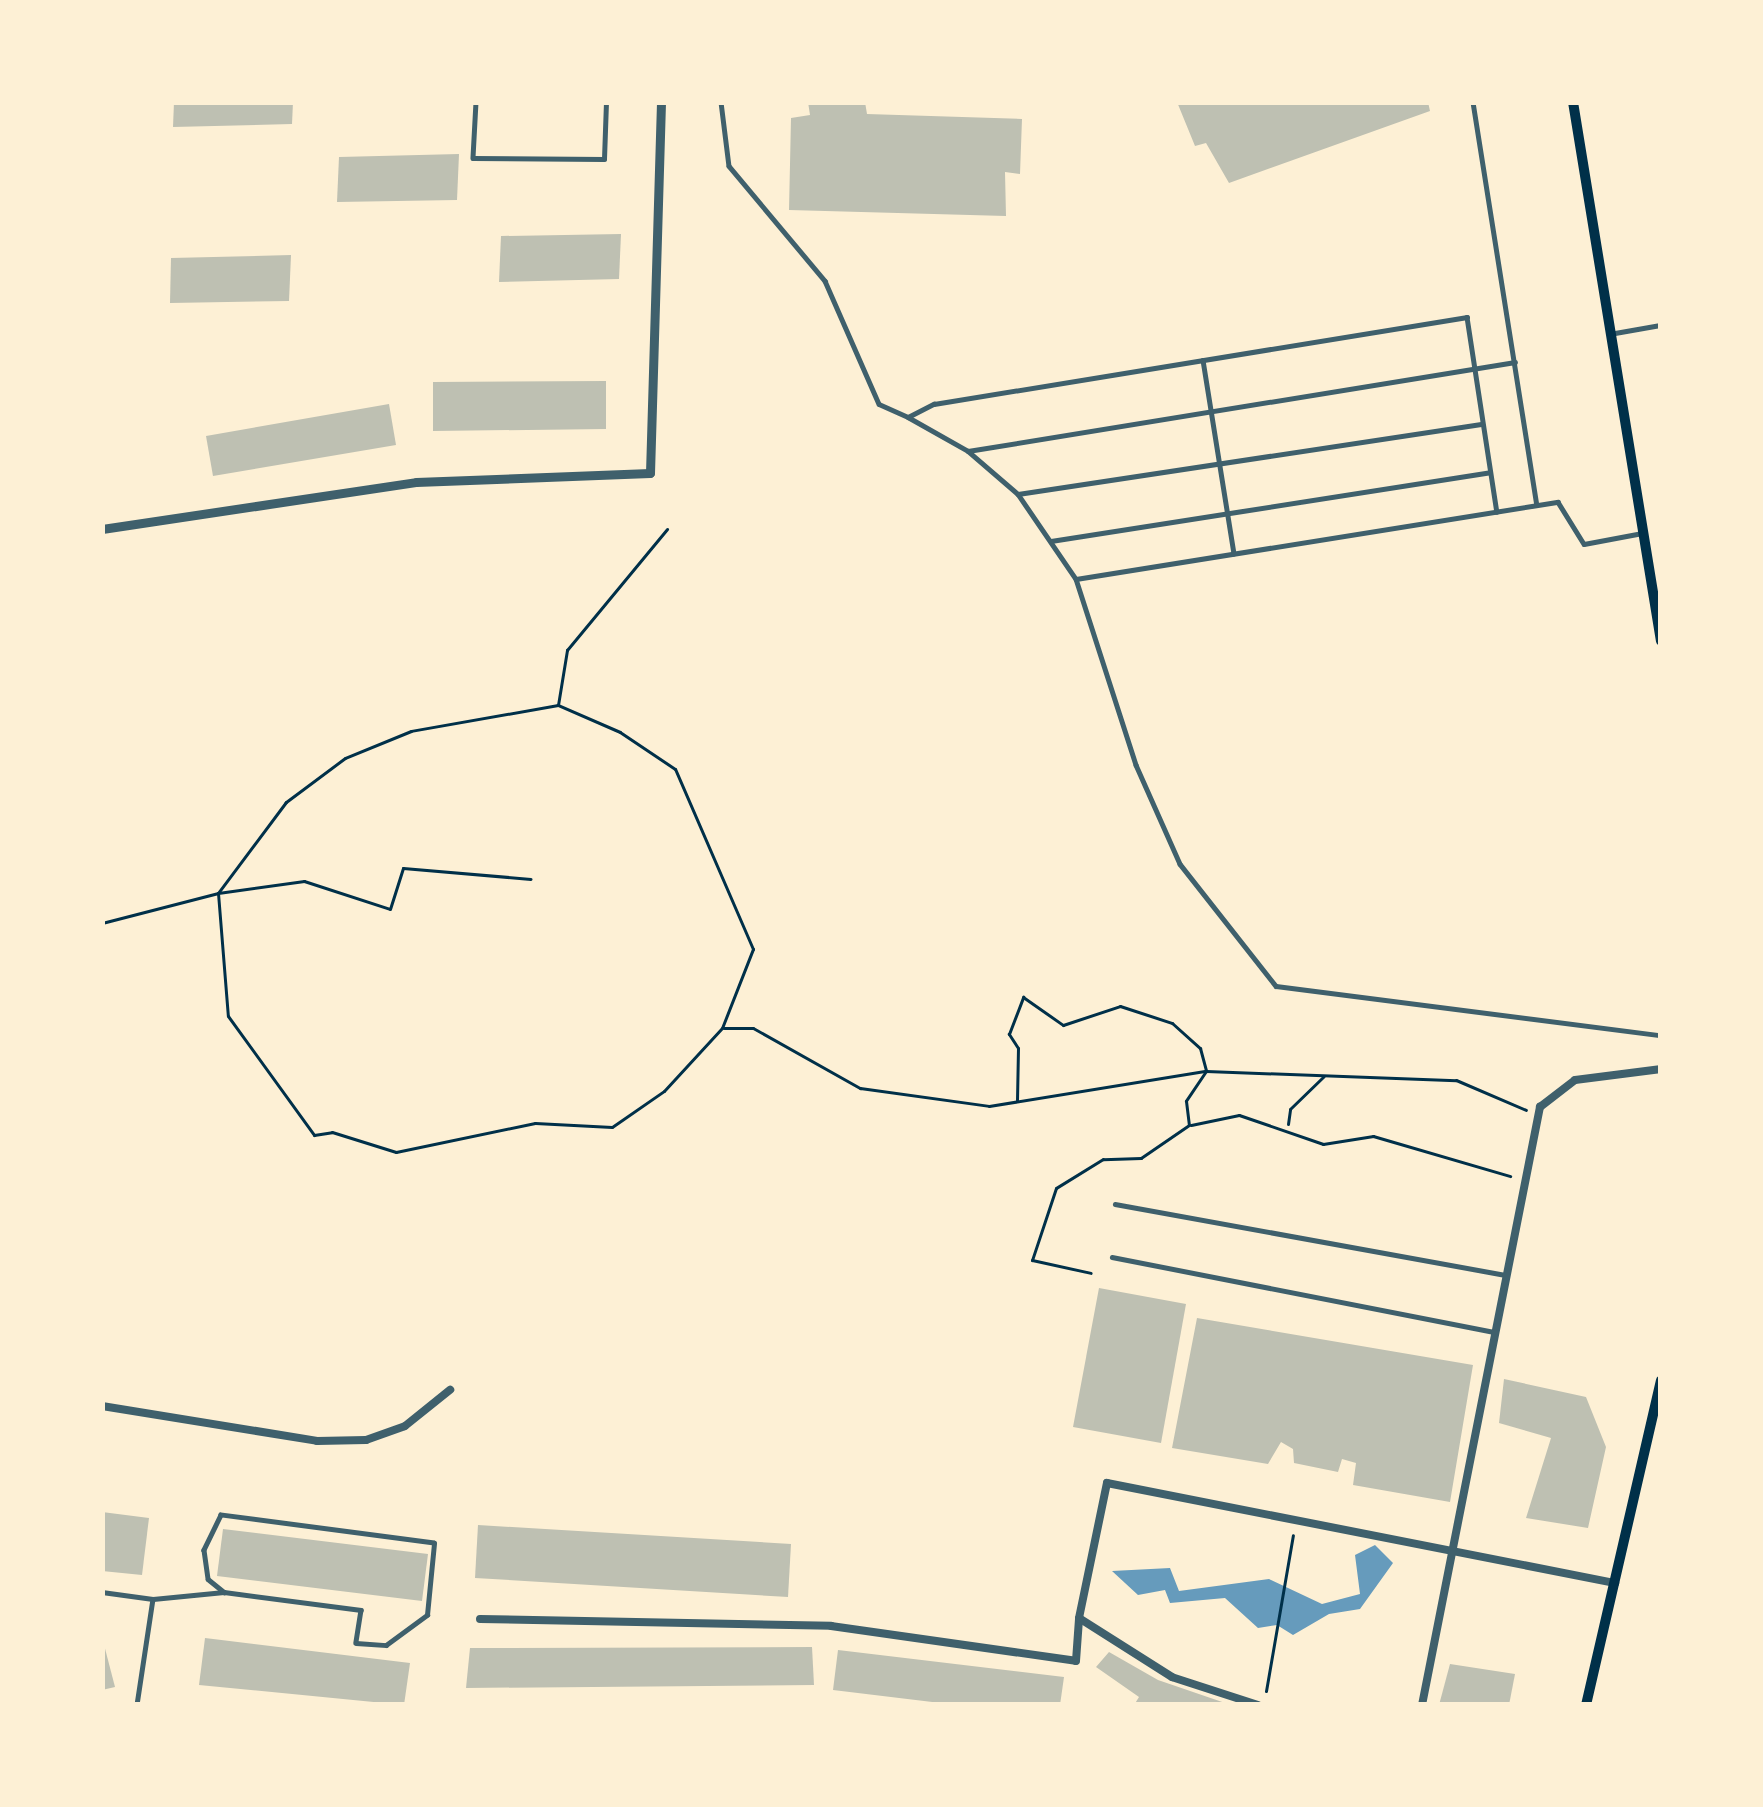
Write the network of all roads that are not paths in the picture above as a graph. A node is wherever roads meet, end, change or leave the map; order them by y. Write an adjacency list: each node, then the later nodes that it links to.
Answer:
1 (476, 102): 2 (lane)
2 (605, 102)
3 (662, 102): 22 (street)
4 (722, 102): 13 (lane)
5 (1473, 102): 10 (lane)
6 (1573, 102): 8 (main road)
7 (1661, 326): 8 (lane)
8 (1610, 334): 23 (main road)
9 (1203, 360): 11 (lane); 12 (lane); 13 (lane)
10 (1515, 362): 11 (lane); 19 (lane)
11 (1475, 369): 12 (lane); 14 (lane)
12 (1211, 412): 15 (lane); 16 (lane)
13 (908, 417): 15 (lane)
14 (1484, 424): 16 (lane); 17 (lane)
15 (968, 451): 18 (lane)
16 (1220, 464): 18 (lane); 21 (lane)
17 (1491, 472): 20 (lane); 21 (lane)
18 (1018, 494): 24 (lane)
19 (1538, 504): 20 (lane); 23 (lane)
20 (1497, 512): 25 (lane)
21 (1227, 513): 24 (lane); 25 (lane)
22 (102, 529)
23 (1642, 533): 27 (main road)
24 (1052, 541): 26 (lane)
25 (1234, 554): 26 (lane)
26 (1076, 579): 28 (lane)
27 (1661, 640)
28 (1661, 1035)
29 (1661, 1069): 32 (street)
30 (1115, 1204): 32 (lane)
31 (1112, 1257): 33 (lane)
32 (1504, 1275): 33 (street)
33 (1494, 1332): 37 (street)
34 (1661, 1381): 38 (main road)
35 (450, 1390): 36 (street)
36 (102, 1406)
37 (1456, 1552): 38 (street); 42 (street); 46 (street)
38 (1615, 1583): 47 (main road)
39 (102, 1592): 41 (lane)
40 (224, 1592): 40 (lane); 41 (lane)
41 (153, 1600): 44 (lane)
42 (1079, 1618): 43 (street); 45 (street)
43 (480, 1619)
44 (137, 1705)
45 (1261, 1705)
46 (1422, 1705)
47 (1586, 1705)

